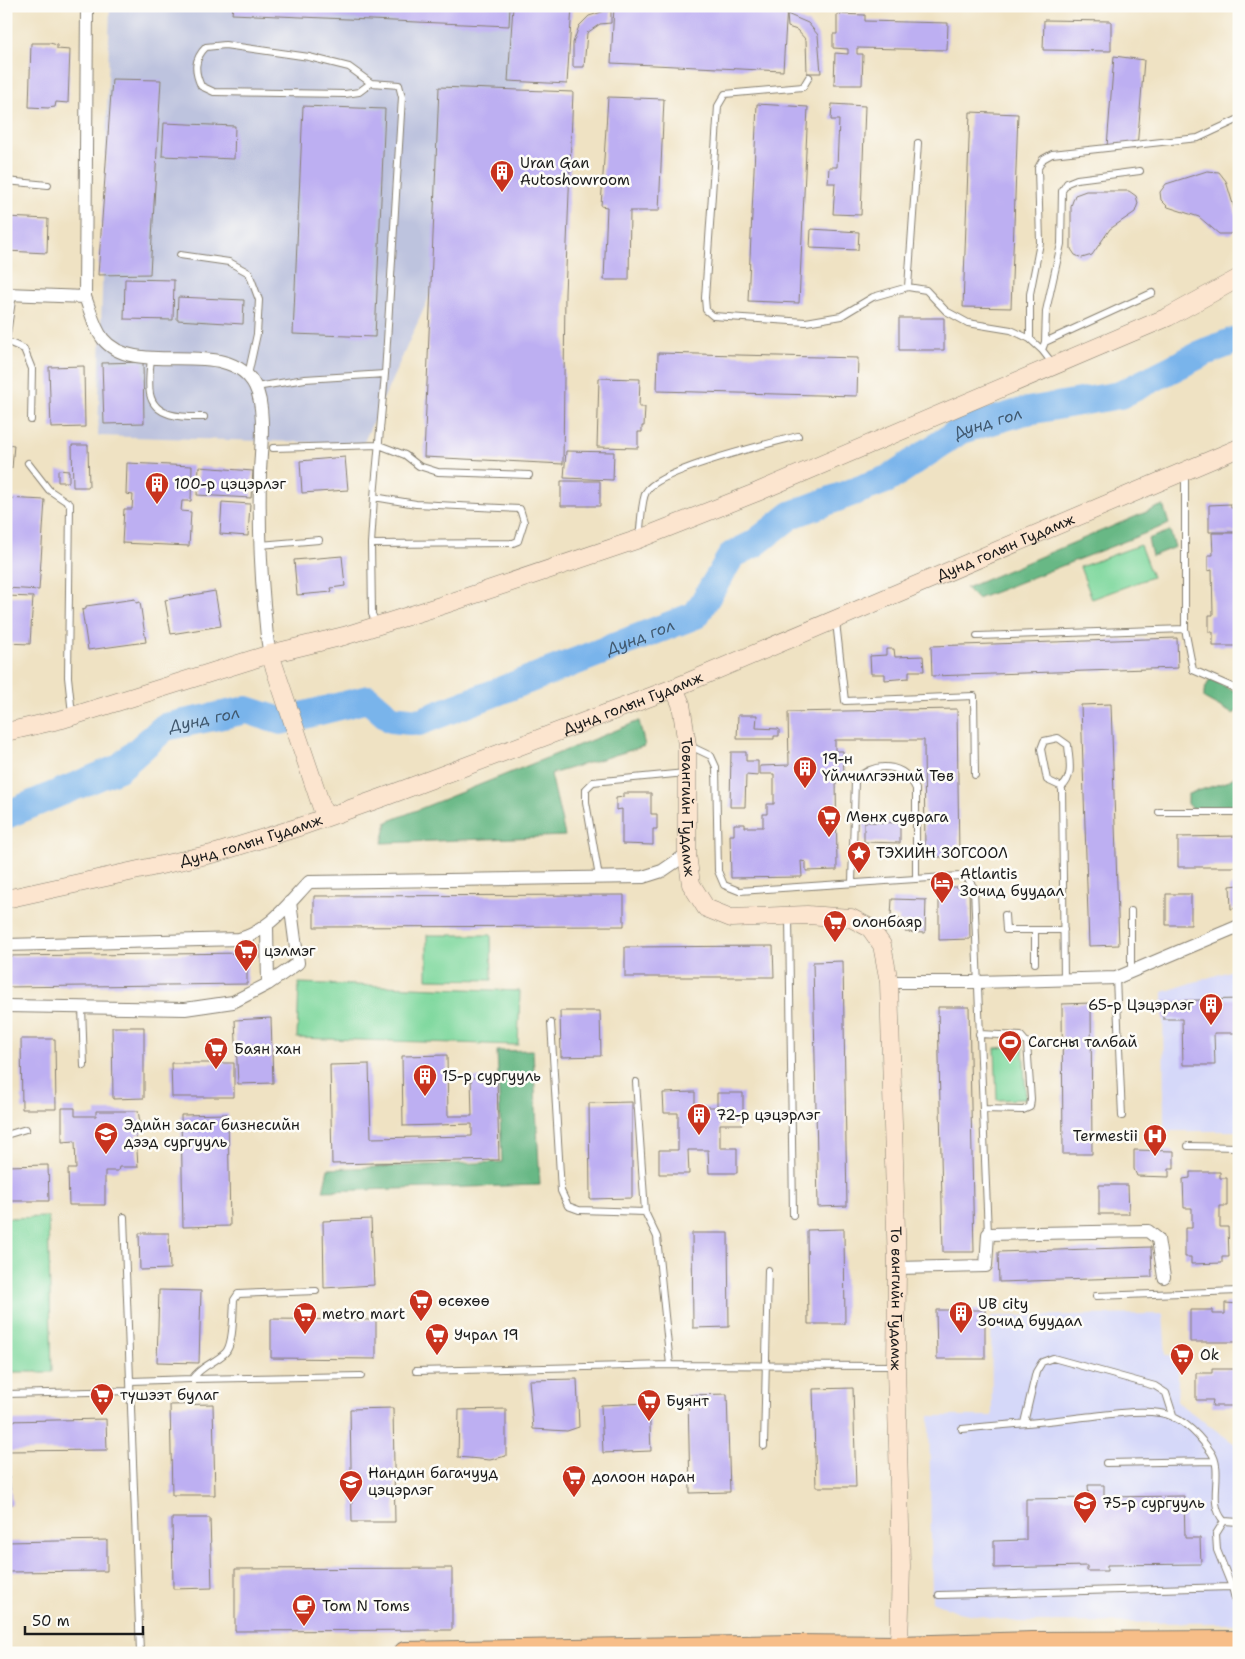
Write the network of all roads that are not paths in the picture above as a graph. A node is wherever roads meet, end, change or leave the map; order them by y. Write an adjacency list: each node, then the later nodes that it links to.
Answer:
1 (87, 6): 14 (street)
2 (809, 77): 11 (lane)
3 (371, 83): 3 (lane); 21 (lane)
4 (1239, 119): 15 (lane)
5 (918, 143): 11 (lane)
6 (1140, 171): 17 (lane)
7 (6, 181): 8 (lane)
8 (48, 184)
9 (180, 254): 22 (lane)
10 (1239, 278): 20 (street)
11 (908, 286): 15 (lane)
12 (1152, 293): 17 (lane)
13 (9, 294): 14 (street); 16 (lane)
14 (85, 297): 19 (street)
15 (1030, 339): 18 (lane)
16 (6, 341): 25 (lane)
17 (1045, 342): 18 (lane)
18 (1042, 350): 20 (lane)
19 (151, 358): 22 (street); 24 (lane)
20 (1054, 365): 34 (street)
21 (385, 374): 23 (lane); 27 (lane)
22 (248, 375): 23 (street)
23 (256, 387): 37 (street)
24 (204, 417)
25 (30, 420)
26 (798, 436): 34 (lane)
27 (379, 445): 28 (lane); 32 (lane); 33 (lane)
28 (273, 448)
29 (1239, 448): 31 (street, Дунд голын Гудамж)
30 (28, 463): 45 (lane)
31 (1185, 470): 38 (street, Дунд голын Гудамж); 40 (lane)
32 (529, 475)
33 (374, 497): 36 (lane); 36 (lane)
34 (639, 539): 39 (street)
35 (319, 540): 37 (lane)
36 (371, 544): 39 (lane)
37 (259, 546): 42 (street)
38 (836, 618): 43 (street, Дунд голын Гудамж); 49 (lane)
39 (377, 624): 42 (street)
40 (1185, 629): 41 (lane); 44 (lane)
41 (977, 636)
42 (273, 662): 45 (street); 53 (street)
43 (674, 688): 47 (street, Товангийн Гудамж); 53 (street, Дунд голын Гудамж)
44 (1239, 690)
45 (72, 716): 46 (street)
46 (6, 732)
47 (687, 745): 48 (street, Товангийн Гудамж); 57 (lane)
48 (687, 772): 54 (street, Товангийн Гудамж); 55 (lane)
49 (975, 775)
50 (1062, 787): 50 (lane); 66 (lane)
51 (1159, 812): 52 (lane)
52 (1239, 812)
53 (325, 817): 58 (street, Дунд голын Гудамж)
54 (688, 854): 55 (street); 62 (street, Товангийн Гудамж)
55 (599, 877): 59 (street)
56 (916, 879): 57 (lane); 57 (lane); 73 (lane)
57 (852, 883)
58 (6, 899)
59 (290, 902): 63 (street); 74 (street)
60 (1131, 911): 69 (lane)
61 (1006, 915): 65 (lane)
62 (789, 916): 72 (street, Товангийн Гудамж); 88 (lane)
63 (267, 926): 67 (street); 74 (street)
64 (1239, 926): 69 (street)
65 (1035, 930): 66 (lane); 68 (lane)
66 (1064, 930): 71 (lane)
67 (6, 944)
68 (1035, 963)
69 (1131, 972): 70 (street)
70 (1116, 978): 71 (street); 82 (lane)
71 (1064, 980): 73 (street)
72 (889, 982): 73 (street); 91 (street, То вангийн Гудамж)
73 (977, 982): 78 (lane)
74 (268, 984): 76 (street)
75 (6, 1006): 76 (street)
76 (82, 1006): 79 (lane)
77 (552, 1023): 87 (lane)
78 (979, 1034): 81 (lane); 81 (lane)
79 (84, 1066)
80 (636, 1082): 87 (lane)
81 (983, 1109): 90 (lane)
82 (1122, 1116)
83 (26, 1129): 84 (lane)
84 (6, 1135)
85 (1188, 1146): 86 (lane)
86 (1239, 1148)
87 (646, 1212): 97 (lane)
88 (793, 1215)
89 (124, 1216): 103 (lane)
90 (988, 1234): 91 (street); 93 (street)
91 (897, 1268): 98 (street, То вангийн Гудамж)
92 (768, 1270): 99 (lane)
93 (1164, 1277)
94 (316, 1291): 102 (lane)
95 (1239, 1291): 96 (lane)
96 (1096, 1296)
97 (670, 1365): 99 (lane); 100 (lane)
98 (896, 1366): 99 (lane); 118 (street, То вангийн Гудамж)
99 (765, 1367): 109 (lane)
100 (416, 1371)
101 (361, 1376): 102 (lane)
102 (192, 1380): 103 (lane)
103 (131, 1381): 104 (lane)
104 (131, 1391): 105 (lane); 119 (lane)
105 (6, 1394)
106 (1174, 1418): 107 (lane); 107 (lane); 110 (lane)
107 (1024, 1423): 108 (lane)
108 (962, 1429)
109 (764, 1446)
110 (1214, 1461): 111 (lane); 112 (lane)
111 (1106, 1463)
112 (1224, 1521): 113 (lane); 114 (lane)
113 (1239, 1522)
114 (1232, 1587): 115 (lane); 116 (lane)
115 (939, 1595)
116 (1239, 1615)
117 (1239, 1642): 118 (highway)
118 (899, 1650): 120 (highway)
119 (140, 1653)
120 (406, 1653)

